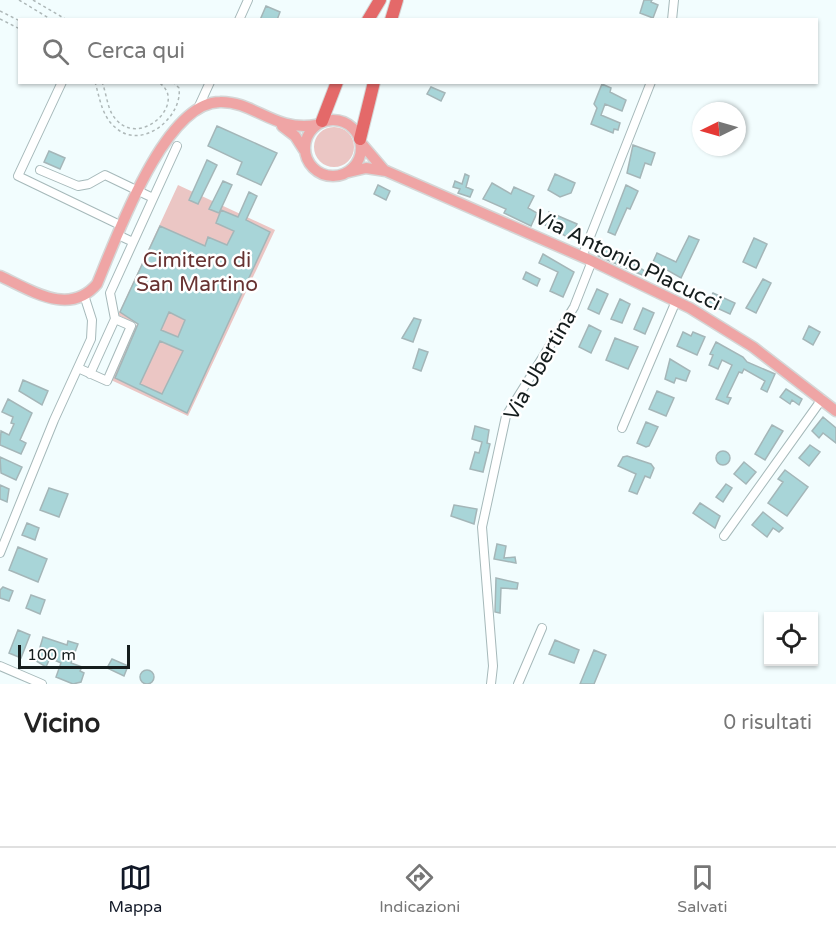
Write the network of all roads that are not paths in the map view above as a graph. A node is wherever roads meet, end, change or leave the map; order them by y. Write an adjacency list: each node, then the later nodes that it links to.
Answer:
1 (248, 0): 5 (street)
2 (380, 0): 6 (highway)
3 (397, 0): 7 (highway)
4 (674, 0): 8 (street)
5 (240, 18)
6 (369, 18)
7 (392, 18)
8 (672, 18)
9 (61, 84): 25 (street)
10 (209, 84): 14 (street)
11 (336, 84): 15 (highway)
12 (374, 84): 17 (highway)
13 (650, 84): 27 (street, Via Ubertina)
14 (199, 106): 16 (main road, Via Antonio Placucci); 23 (main road)
15 (319, 123): 16 (main road, Via Antonio Placucci); 17 (main road, Via Antonio Placucci); 19 (main road)
16 (279, 124): 19 (main road, Via Antonio Placucci)
17 (360, 141): 21 (main road, Via Antonio Placucci); 22 (main road)
18 (177, 146): 24 (street)
19 (304, 150): 22 (main road, Via Antonio Placucci)
20 (40, 170): 23 (street)
21 (386, 171): 22 (main road, Via Antonio Placucci); 27 (main road, Via Antonio Placucci)
22 (349, 172)
23 (138, 190): 24 (street); 25 (main road)
24 (153, 198): 26 (street)
25 (120, 231): 26 (street); 29 (main road)
26 (133, 243): 31 (street)
27 (587, 259): 30 (main road, Via Antonio Placucci); 44 (street, Via Ubertina)
28 (0, 276): 29 (main road)
29 (84, 295): 32 (street)
30 (676, 301): 35 (main road, Via Antonio Placucci); 37 (street)
31 (116, 319): 33 (street); 34 (street)
32 (80, 364): 33 (street); 34 (street); 39 (street)
33 (94, 365): 34 (street)
34 (90, 374)
35 (822, 399): 36 (main road, Via Antonio Placucci); 38 (street)
36 (836, 411)
37 (622, 428)
38 (724, 536)
39 (0, 553)
40 (542, 628): 45 (street)
41 (0, 666): 42 (street)
42 (25, 681): 43 (street)
43 (42, 684)
44 (491, 684)
45 (518, 684)

